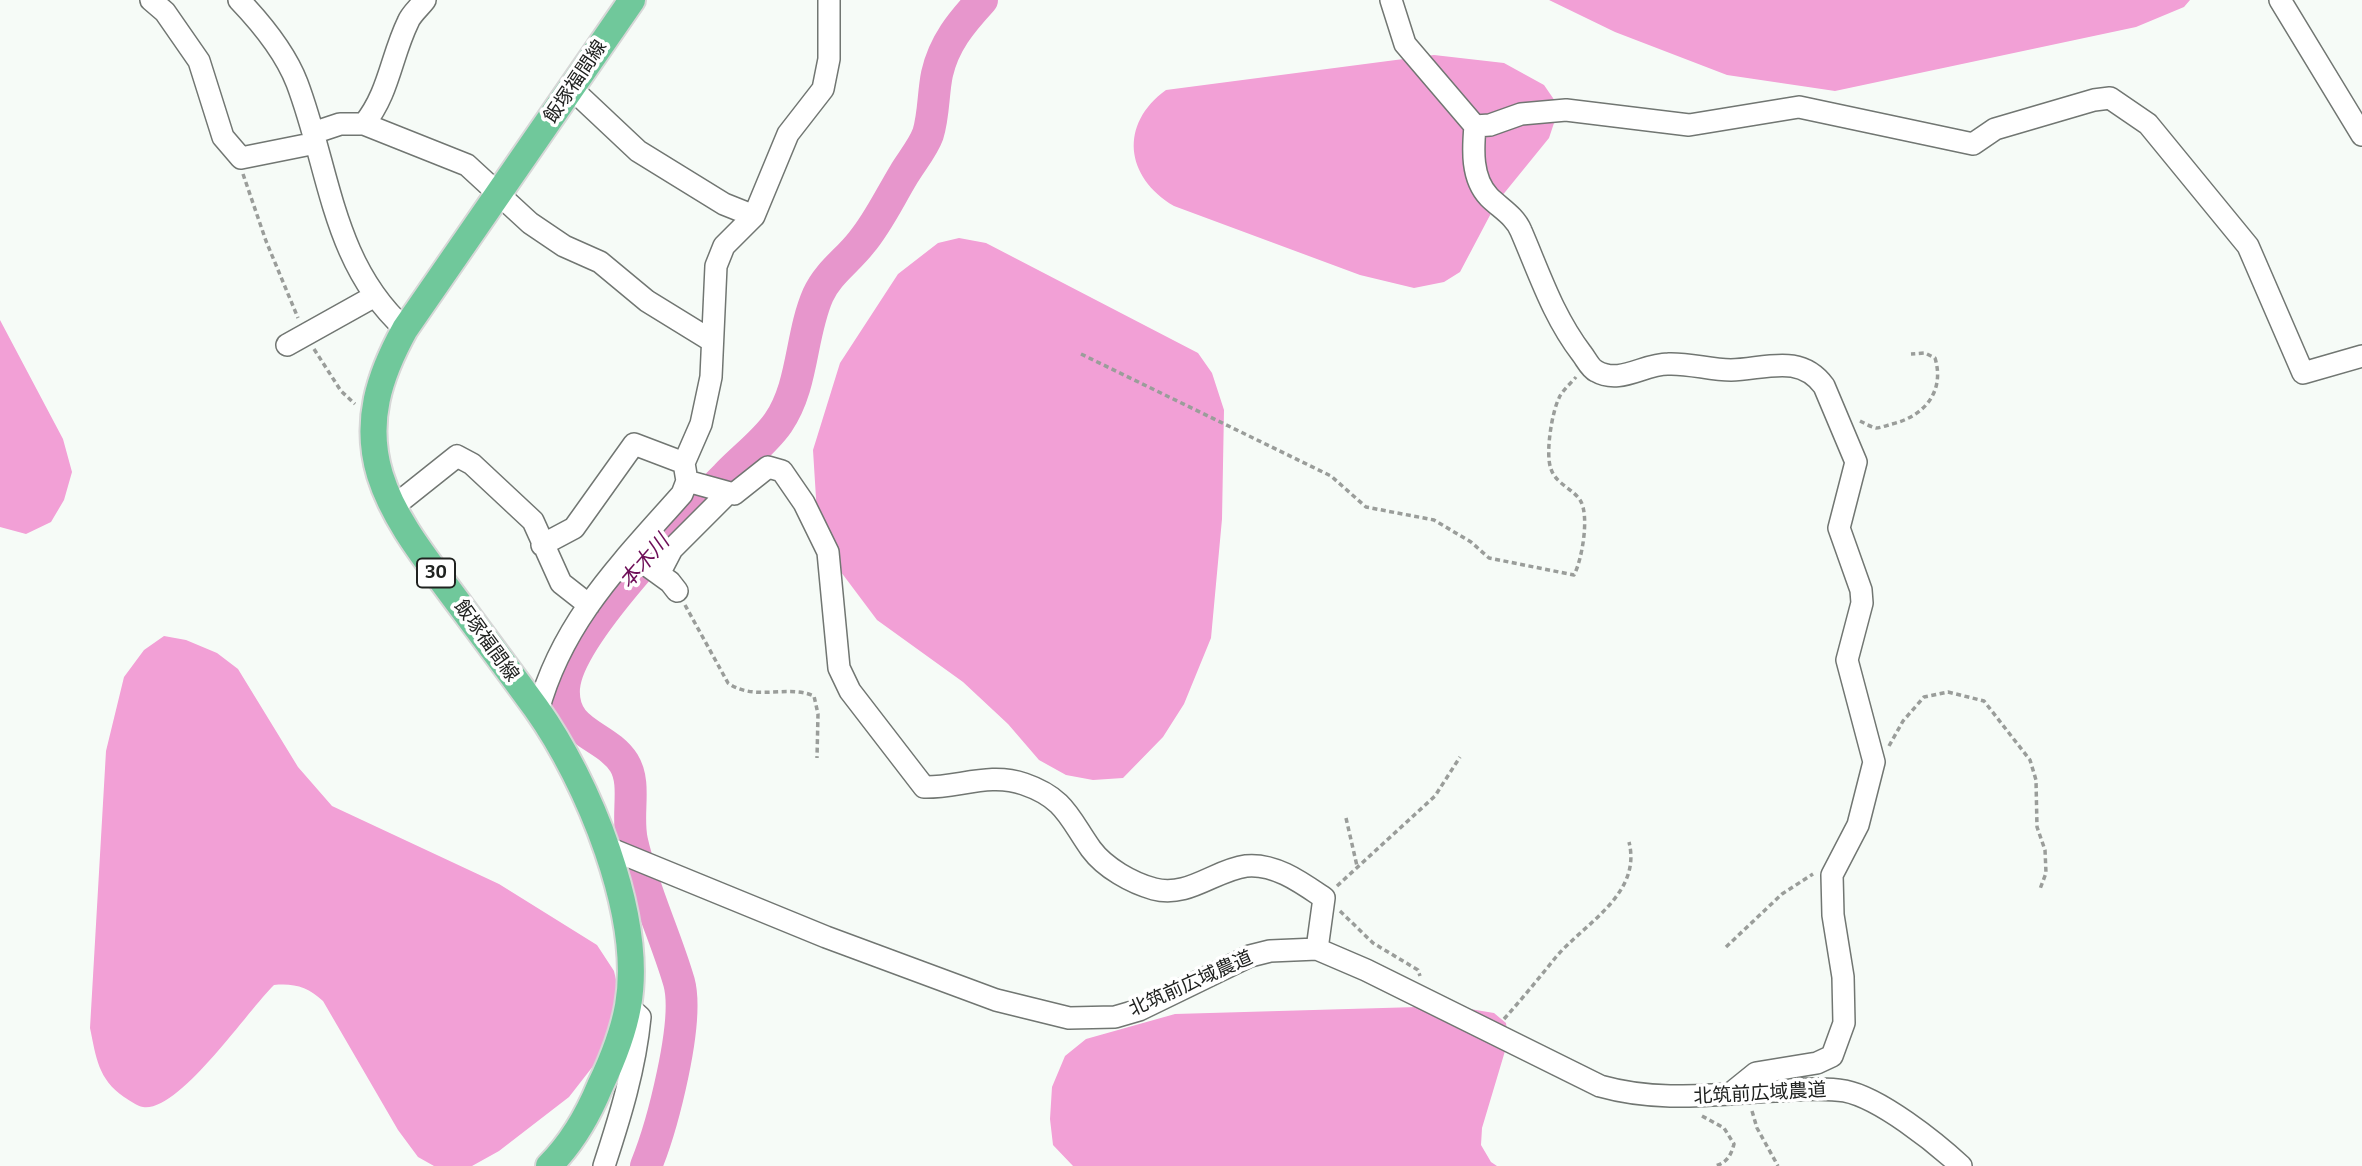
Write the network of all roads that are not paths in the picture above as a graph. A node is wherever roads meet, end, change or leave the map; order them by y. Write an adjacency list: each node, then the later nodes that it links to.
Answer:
1 (151, 0): 12 (street)
2 (239, 0): 12 (street)
3 (425, 0): 9 (street)
4 (632, 0): 8 (main road, 飯塚福間線 / 30)
5 (829, 0): 14 (street)
6 (1391, 0): 10 (street)
7 (2280, 0): 11 (street)
8 (571, 88): 13 (main road, 飯塚福間線 / 30); 14 (street)
9 (364, 124): 12 (street); 13 (street)
10 (1475, 126): 19 (street); 32 (street)
11 (2362, 135)
12 (314, 138): 15 (street)
13 (499, 196): 16 (main road, 飯塚福間線 / 30); 18 (street)
14 (754, 216): 18 (street)
15 (373, 297): 16 (street); 17 (street)
16 (405, 329): 22 (main road, 飯塚福間線 / 30)
17 (296, 340)
18 (712, 341): 20 (street)
19 (2362, 356)
20 (686, 472): 21 (street); 23 (street); 24 (street)
21 (727, 494): 25 (street); 30 (street)
22 (393, 507): 23 (street); 28 (main road, 飯塚福間線 / 30)
23 (542, 545): 27 (street)
24 (630, 552): 25 (street); 27 (street)
25 (659, 574): 26 (street)
26 (677, 592)
27 (589, 605): 28 (street)
28 (538, 711): 29 (main road, 飯塚福間線 / 30)
29 (606, 847): 30 (street, 北筑前広域農道); 31 (main road, 飯塚福間線 / 30)
30 (1317, 949): 32 (street, 北筑前広域農道)
31 (628, 1006): 33 (main road, 飯塚福間線 / 30); 34 (street)
32 (1738, 1093): 35 (street, 北筑前広域農道)
33 (549, 1166)
34 (604, 1166)
35 (1961, 1166)

